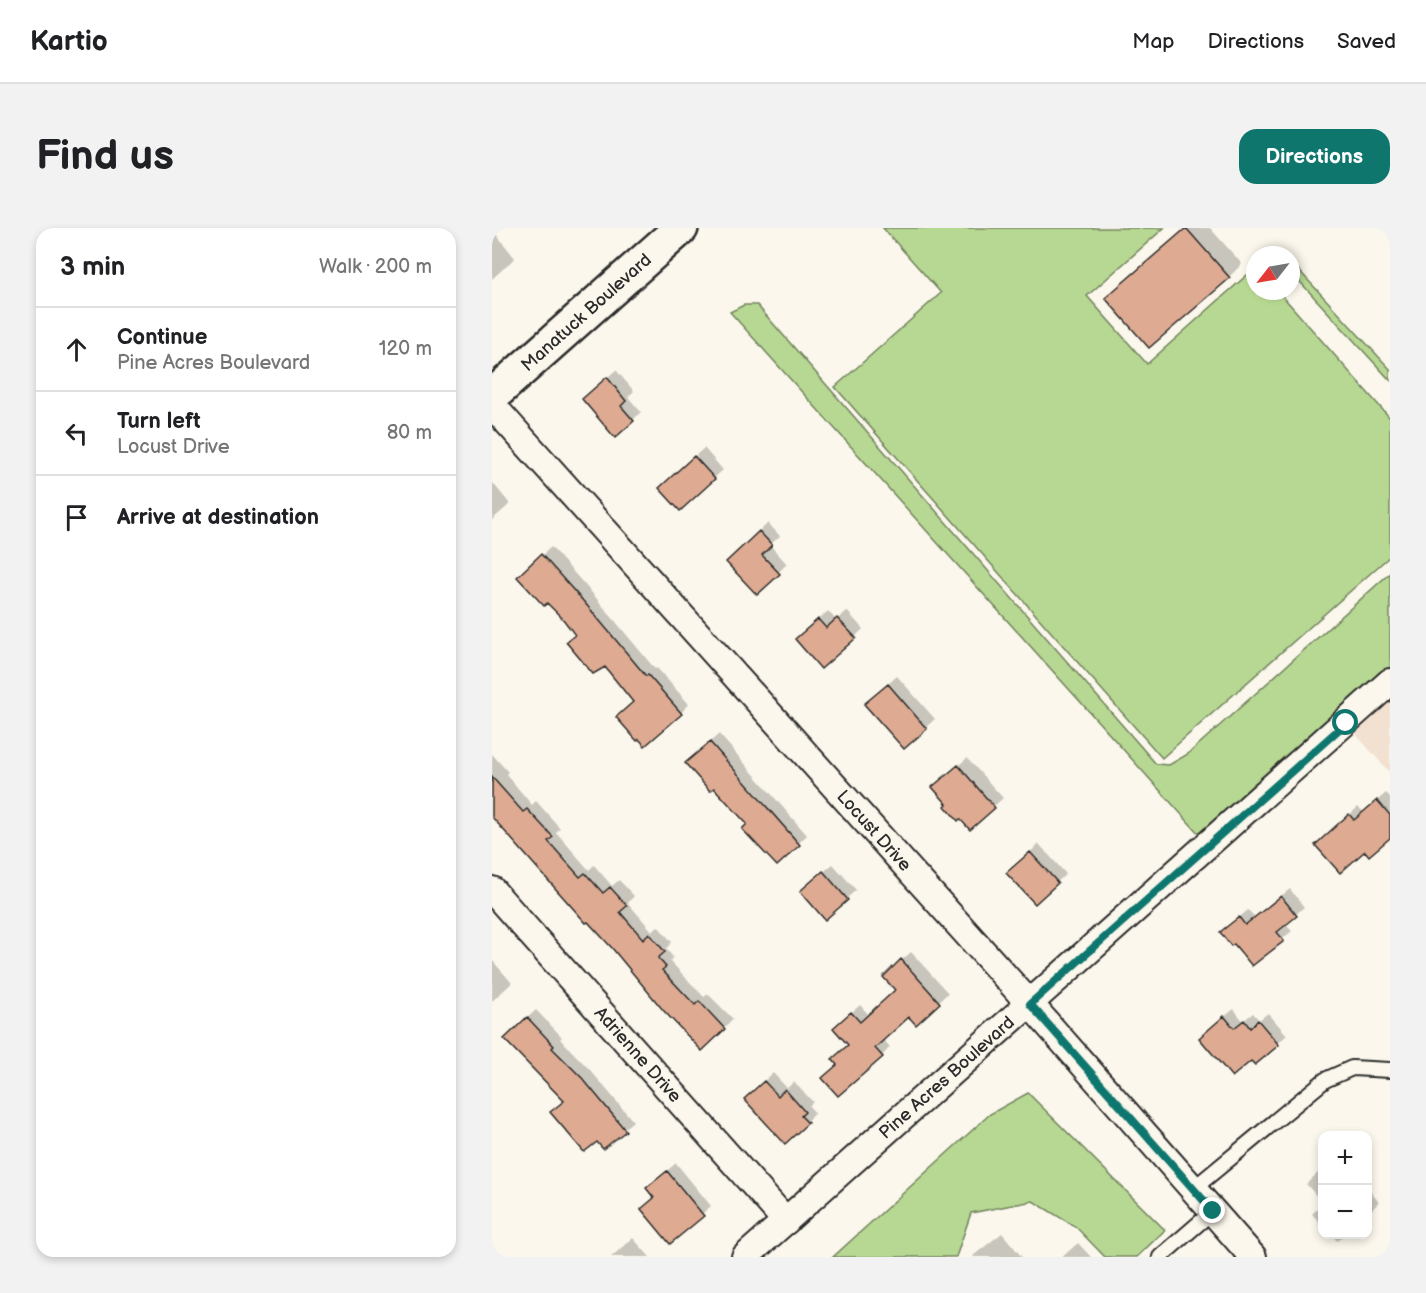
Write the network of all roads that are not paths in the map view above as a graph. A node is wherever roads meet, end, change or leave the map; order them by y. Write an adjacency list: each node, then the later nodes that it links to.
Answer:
1 (681, 228): 2 (street, Manatuck Boulevard)
2 (492, 396)
3 (492, 405): 6 (street, Locust Drive)
4 (1390, 682): 6 (street, Pine Acres Boulevard)
5 (492, 890): 10 (street, Adrienne Drive)
6 (1030, 1004): 8 (street, Locust Drive); 10 (street, Pine Acres Boulevard)
7 (1390, 1070): 8 (lane)
8 (1193, 1189): 9 (street, Locust Drive)
9 (1213, 1211): 12 (lane); 13 (street, Locust Drive)
10 (786, 1221): 11 (street, Pine Acres Boulevard)
11 (745, 1257)
12 (1160, 1257)
13 (1253, 1257)

